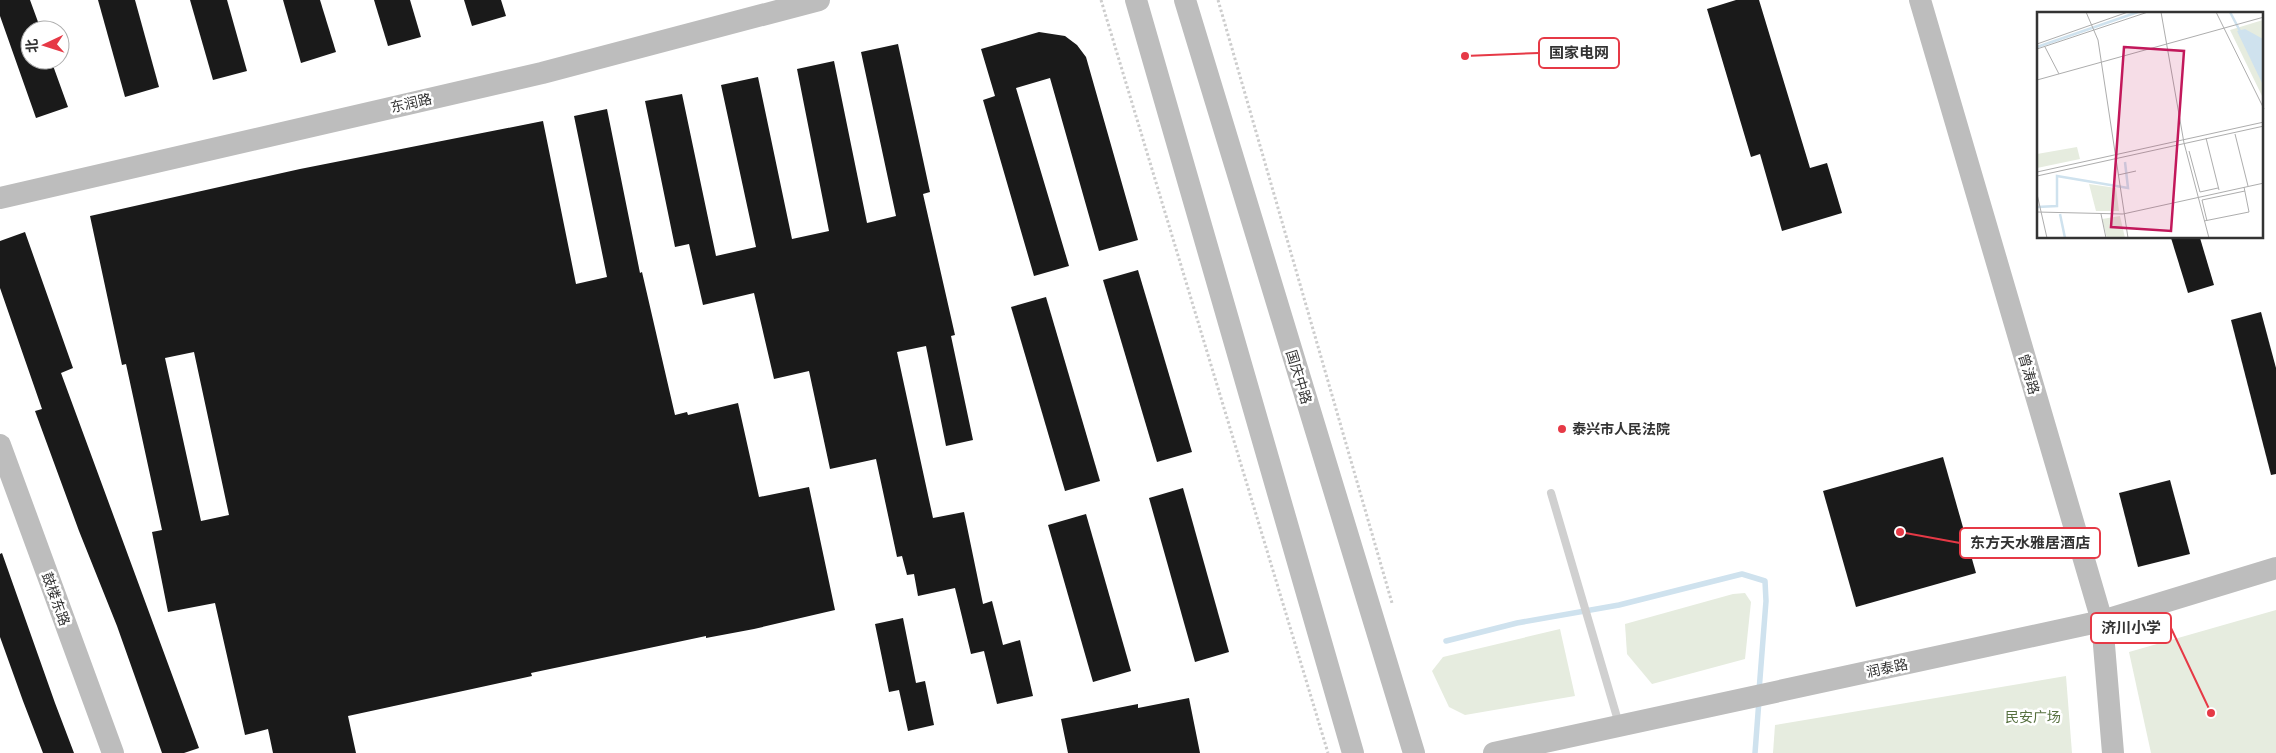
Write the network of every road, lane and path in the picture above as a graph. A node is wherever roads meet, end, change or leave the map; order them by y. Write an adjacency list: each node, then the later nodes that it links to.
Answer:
1 (819, 0): 7 (street, 东润路)
2 (1102, 0): 15 (path)
3 (1136, 0): 16 (street)
4 (1185, 0): 17 (street, 国庆中路)
5 (1218, 0): 11 (path)
6 (1920, 0): 12 (street, 曾涛路)
7 (0, 198)
8 (0, 445): 14 (street, 鼓楼东路)
9 (1551, 494): 13 (lane)
10 (2276, 568): 12 (street, 润泰路)
11 (1394, 610)
12 (2102, 621): 13 (street, 润泰路); 19 (street, 曾涛路)
13 (1619, 726): 18 (street, 润泰路)
14 (113, 753)
15 (1328, 753)
16 (1353, 753)
17 (1414, 753)
18 (1494, 753)
19 (2114, 753)

